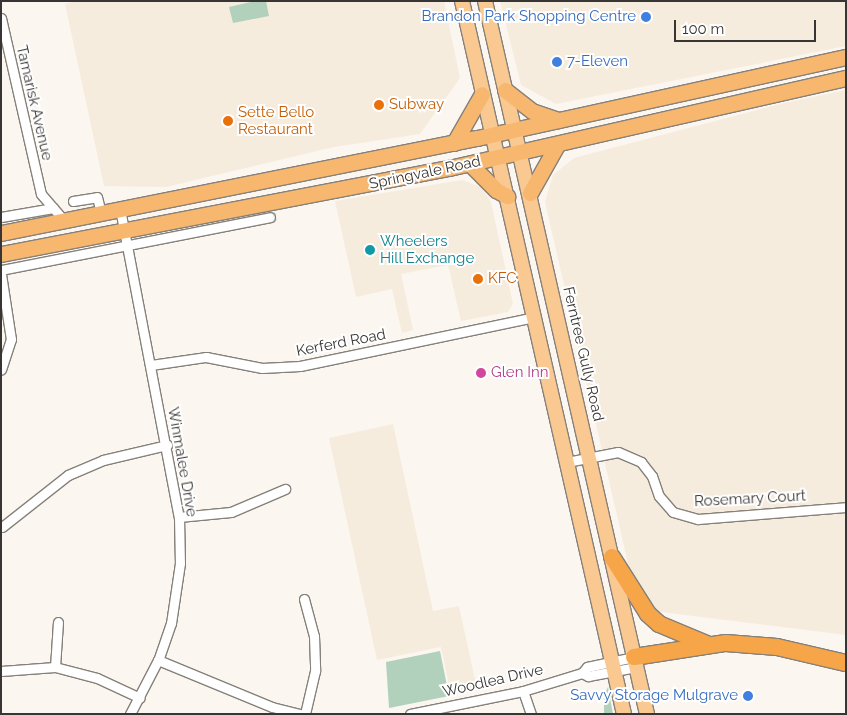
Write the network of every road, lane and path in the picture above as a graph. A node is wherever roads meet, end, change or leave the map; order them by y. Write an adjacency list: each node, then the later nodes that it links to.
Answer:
1 (462, 1): 8 (main road)
2 (485, 1): 7 (main road, Ferntree Gully Road)
3 (1, 18): 19 (street, Tamarisk Avenue)
4 (846, 57): 5 (highway, Springvale Road)
5 (770, 74): 9 (highway); 10 (highway, Springvale Road)
6 (846, 78): 9 (highway, Springvale Road)
7 (505, 90): 10 (highway); 11 (main road, Ferntree Gully Road)
8 (482, 94): 12 (main road); 13 (highway)
9 (776, 94): 14 (highway, Springvale Road)
10 (558, 120): 11 (highway, Springvale Road)
11 (515, 130): 12 (highway, Springvale Road); 15 (main road, Ferntree Gully Road)
12 (492, 135): 13 (highway, Springvale Road); 16 (main road)
13 (454, 143): 23 (highway, Springvale Road)
14 (557, 145): 15 (highway, Springvale Road); 18 (highway)
15 (520, 153): 16 (highway, Springvale Road); 18 (main road, Ferntree Gully Road)
16 (498, 158): 17 (highway, Springvale Road); 20 (main road)
17 (470, 164): 20 (highway); 29 (highway, Springvale Road)
18 (530, 193): 34 (main road, Ferntree Gully Road)
19 (41, 194): 22 (street, Tamarisk Avenue); 24 (street)
20 (507, 196): 36 (main road)
21 (73, 201): 25 (street)
22 (53, 208): 24 (street); 28 (street, Tamarisk Avenue)
23 (120, 209): 25 (highway, Springvale Road); 29 (street, Winmalee Drive)
24 (32, 212): 27 (street)
25 (101, 213): 28 (highway, Springvale Road)
26 (270, 217): 31 (street)
27 (1, 218)
28 (64, 220): 30 (highway, Springvale Road)
29 (124, 230): 31 (street, Winmalee Drive); 32 (highway, Springvale Road)
30 (1, 232)
31 (127, 245): 33 (street); 38 (street, Winmalee Drive)
32 (1, 254)
33 (1, 270)
34 (548, 271): 36 (main road); 41 (main road, Ferntree Gully Road)
35 (1, 274): 39 (street)
36 (525, 276): 37 (main road)
37 (534, 317): 38 (street, Kerferd Road); 42 (main road)
38 (151, 365): 40 (street, Winmalee Drive)
39 (1, 369)
40 (167, 445): 45 (street, Winmalee Drive); 46 (street)
41 (590, 457): 42 (street, Rosemary Court); 44 (street, Rosemary Court); 47 (main road, Ferntree Gully Road)
42 (567, 462): 54 (main road)
43 (285, 489): 45 (street)
44 (846, 507)
45 (179, 517): 51 (street, Winmalee Drive)
46 (2, 527)
47 (612, 557): 50 (highway); 52 (main road, Ferntree Gully Road)
48 (304, 599): 61 (street)
49 (58, 622): 55 (street)
50 (708, 645): 52 (highway); 53 (highway)
51 (158, 660): 58 (street, Winmalee Drive); 60 (street)
52 (635, 662): 54 (street, Woodlea Drive); 65 (main road, Ferntree Gully Road)
53 (846, 663)
54 (613, 666): 57 (street, Woodlea Drive); 64 (main road)
55 (55, 667): 56 (street); 58 (street)
56 (1, 671)
57 (523, 691): 62 (street, Woodlea Drive); 63 (street)
58 (140, 698): 59 (street, Winmalee Drive)
59 (130, 714)
60 (300, 714)
61 (305, 714)
62 (410, 714)
63 (531, 714)
64 (624, 714)
65 (647, 714)

